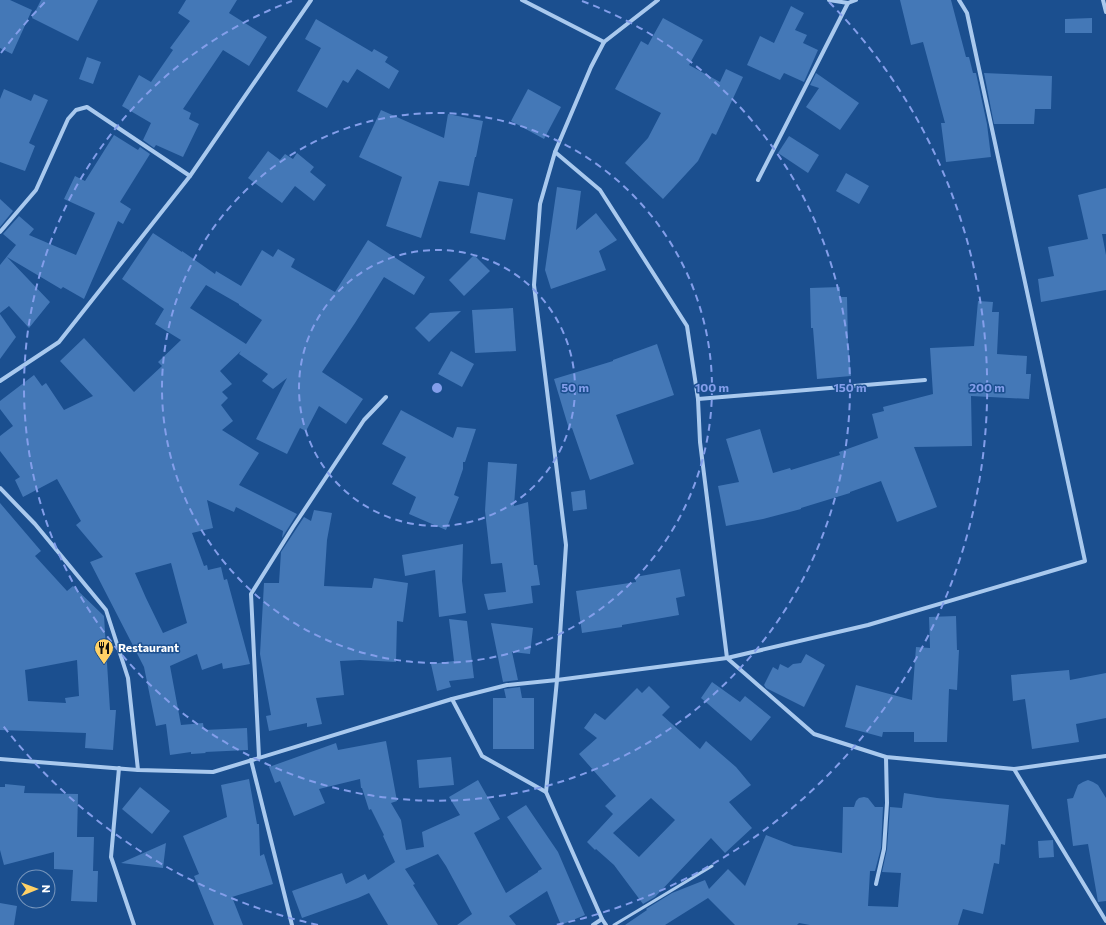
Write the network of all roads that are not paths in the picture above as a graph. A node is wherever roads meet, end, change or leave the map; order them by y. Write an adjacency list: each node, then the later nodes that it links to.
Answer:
1 (311, 0): 12 (street)
2 (522, 0): 10 (street)
3 (658, 0): 10 (street)
4 (829, 0): 8 (street)
5 (856, 0): 8 (street)
6 (959, 0): 20 (street)
7 (1103, 0): 9 (street)
8 (848, 2): 13 (street)
9 (1106, 12)
10 (604, 42): 11 (street)
11 (555, 152): 18 (street); 21 (street)
12 (190, 176): 14 (street); 16 (street)
13 (758, 180)
14 (0, 232)
15 (925, 380): 18 (street)
16 (0, 381)
17 (386, 396): 25 (street)
18 (698, 399): 20 (street)
19 (0, 488): 30 (street)
20 (727, 658): 21 (street); 24 (street)
21 (557, 680): 22 (street); 31 (street)
22 (452, 699): 25 (street); 31 (street)
23 (1106, 756): 29 (street)
24 (886, 757): 29 (street); 33 (street)
25 (259, 758): 27 (street)
26 (0, 759): 28 (street)
27 (251, 760): 30 (street); 36 (street)
28 (119, 768): 30 (street); 37 (street)
29 (1014, 769): 35 (street)
30 (138, 770)
31 (546, 792): 34 (street)
32 (712, 866): 40 (lane)
33 (876, 884)
34 (602, 919): 38 (street); 39 (street)
35 (1106, 921)
36 (292, 924)
37 (134, 925)
38 (593, 925)
39 (606, 925)
40 (614, 925)

